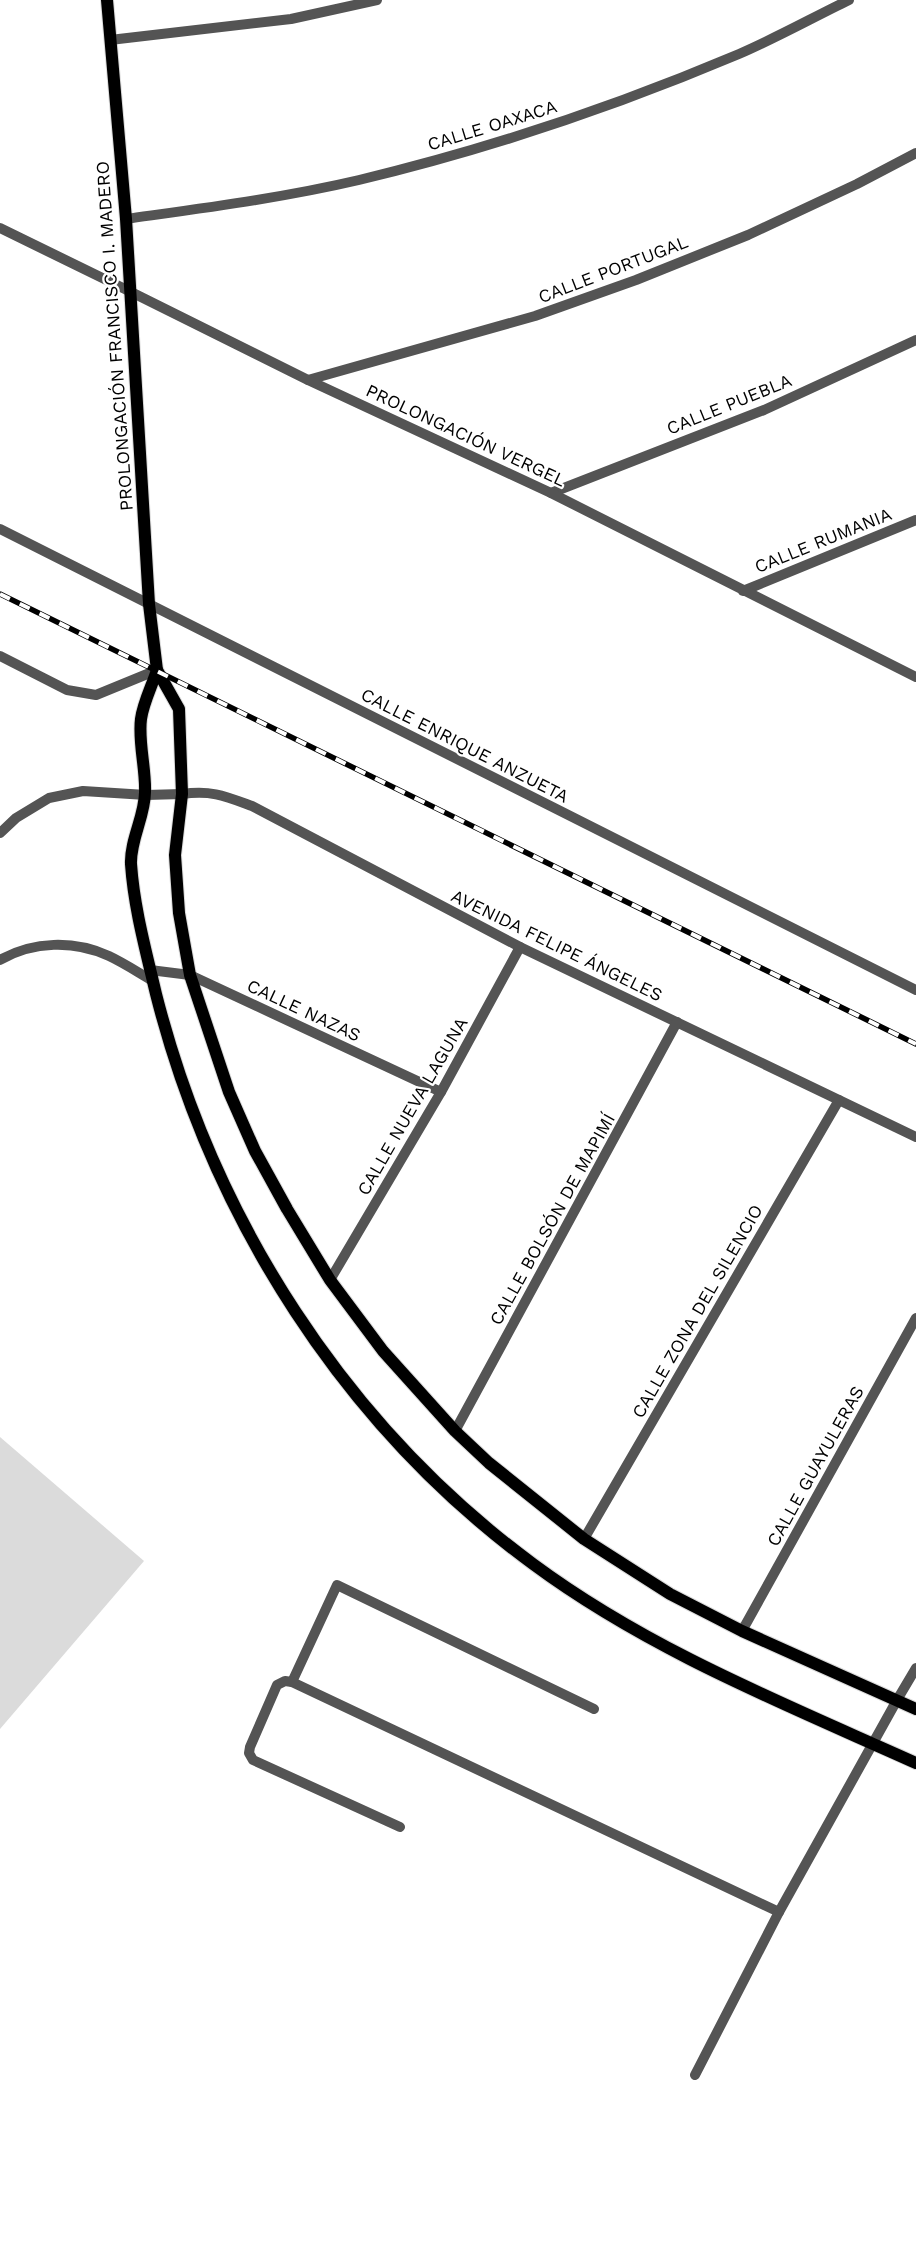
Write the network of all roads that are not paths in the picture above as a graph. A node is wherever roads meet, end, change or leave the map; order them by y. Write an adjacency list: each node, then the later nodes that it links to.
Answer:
1 (107, 0): 4 (main road, PROLONGACIÓN FRANCISCO I. MADERO)
2 (377, 0): 4 (street)
3 (849, 0): 6 (street, CALLE OAXACA)
4 (110, 40): 6 (main road, PROLONGACIÓN FRANCISCO I. MADERO)
5 (916, 153): 10 (street, CALLE PORTUGAL)
6 (126, 219): 8 (main road, PROLONGACIÓN FRANCISCO I. MADERO)
7 (0, 228): 8 (street, PROLONGACIÓN VERGEL)
8 (129, 291): 10 (street, PROLONGACIÓN VERGEL); 15 (main road, PROLONGACIÓN FRANCISCO I. MADERO)
9 (916, 340): 11 (street, CALLE PUEBLA)
10 (308, 380): 11 (street, PROLONGACIÓN VERGEL)
11 (551, 493): 14 (street, PROLONGACIÓN VERGEL)
12 (916, 520): 14 (street, CALLE RUMANIA)
13 (0, 529): 15 (street, CALLE ENRIQUE ANZUETA)
14 (743, 591): 18 (street, PROLONGACIÓN VERGEL)
15 (149, 604): 17 (main road, PROLONGACIÓN FRANCISCO I. MADERO); 26 (street, CALLE ENRIQUE ANZUETA)
16 (0, 656): 17 (street)
17 (157, 670): 19 (main road, PROLONGACIÓN FRANCISCO I. MADERO); 20 (main road, PROLONGACIÓN FRANCISCO I. MADERO)
18 (916, 677)
19 (182, 794): 20 (street, AVENIDA FELIPE ÁNGELES); 22 (street, AVENIDA FELIPE ÁNGELES); 24 (main road, PROLONGACIÓN FRANCISCO I. MADERO)
20 (146, 795): 21 (street, AVENIDA FELIPE ÁNGELES); 25 (main road, PROLONGACIÓN FRANCISCO I. MADERO)
21 (0, 833)
22 (520, 947): 27 (street, AVENIDA FELIPE ÁNGELES); 28 (street, CALLE NUEVA LAGUNA)
23 (0, 960): 25 (street)
24 (190, 975): 25 (street, CALLE NAZAS); 28 (street, CALLE NAZAS); 31 (main road, PROLONGACIÓN FRANCISCO I. MADERO)
25 (152, 976): 41 (main road, PROLONGACIÓN FRANCISCO I. MADERO)
26 (916, 990)
27 (677, 1022): 29 (street, AVENIDA FELIPE ÁNGELES); 33 (street, CALLE BOLSÓN DE MAPIMÍ)
28 (441, 1092): 31 (street, CALLE NUEVA LAGUNA)
29 (839, 1100): 30 (street, AVENIDA FELIPE ÁNGELES); 34 (street, CALLE ZONA DEL SILENCIO)
30 (916, 1137)
31 (330, 1280): 33 (main road, PROLONGACIÓN FRANCISCO I. MADERO)
32 (916, 1318): 35 (street, CALLE GUAYULERAS)
33 (455, 1430): 34 (main road, PROLONGACIÓN FRANCISCO I. MADERO)
34 (584, 1539): 35 (main road, PROLONGACIÓN FRANCISCO I. MADERO)
35 (742, 1630): 38 (main road, PROLONGACIÓN FRANCISCO I. MADERO)
36 (916, 1668): 38 (street)
37 (292, 1682): 40 (street); 43 (street); 44 (street)
38 (897, 1700): 39 (main road, PROLONGACIÓN FRANCISCO I. MADERO); 41 (street)
39 (916, 1708)
40 (594, 1709)
41 (873, 1744): 42 (main road, PROLONGACIÓN FRANCISCO I. MADERO); 44 (street)
42 (916, 1764)
43 (400, 1827)
44 (780, 1912): 45 (street)
45 (695, 2075)

